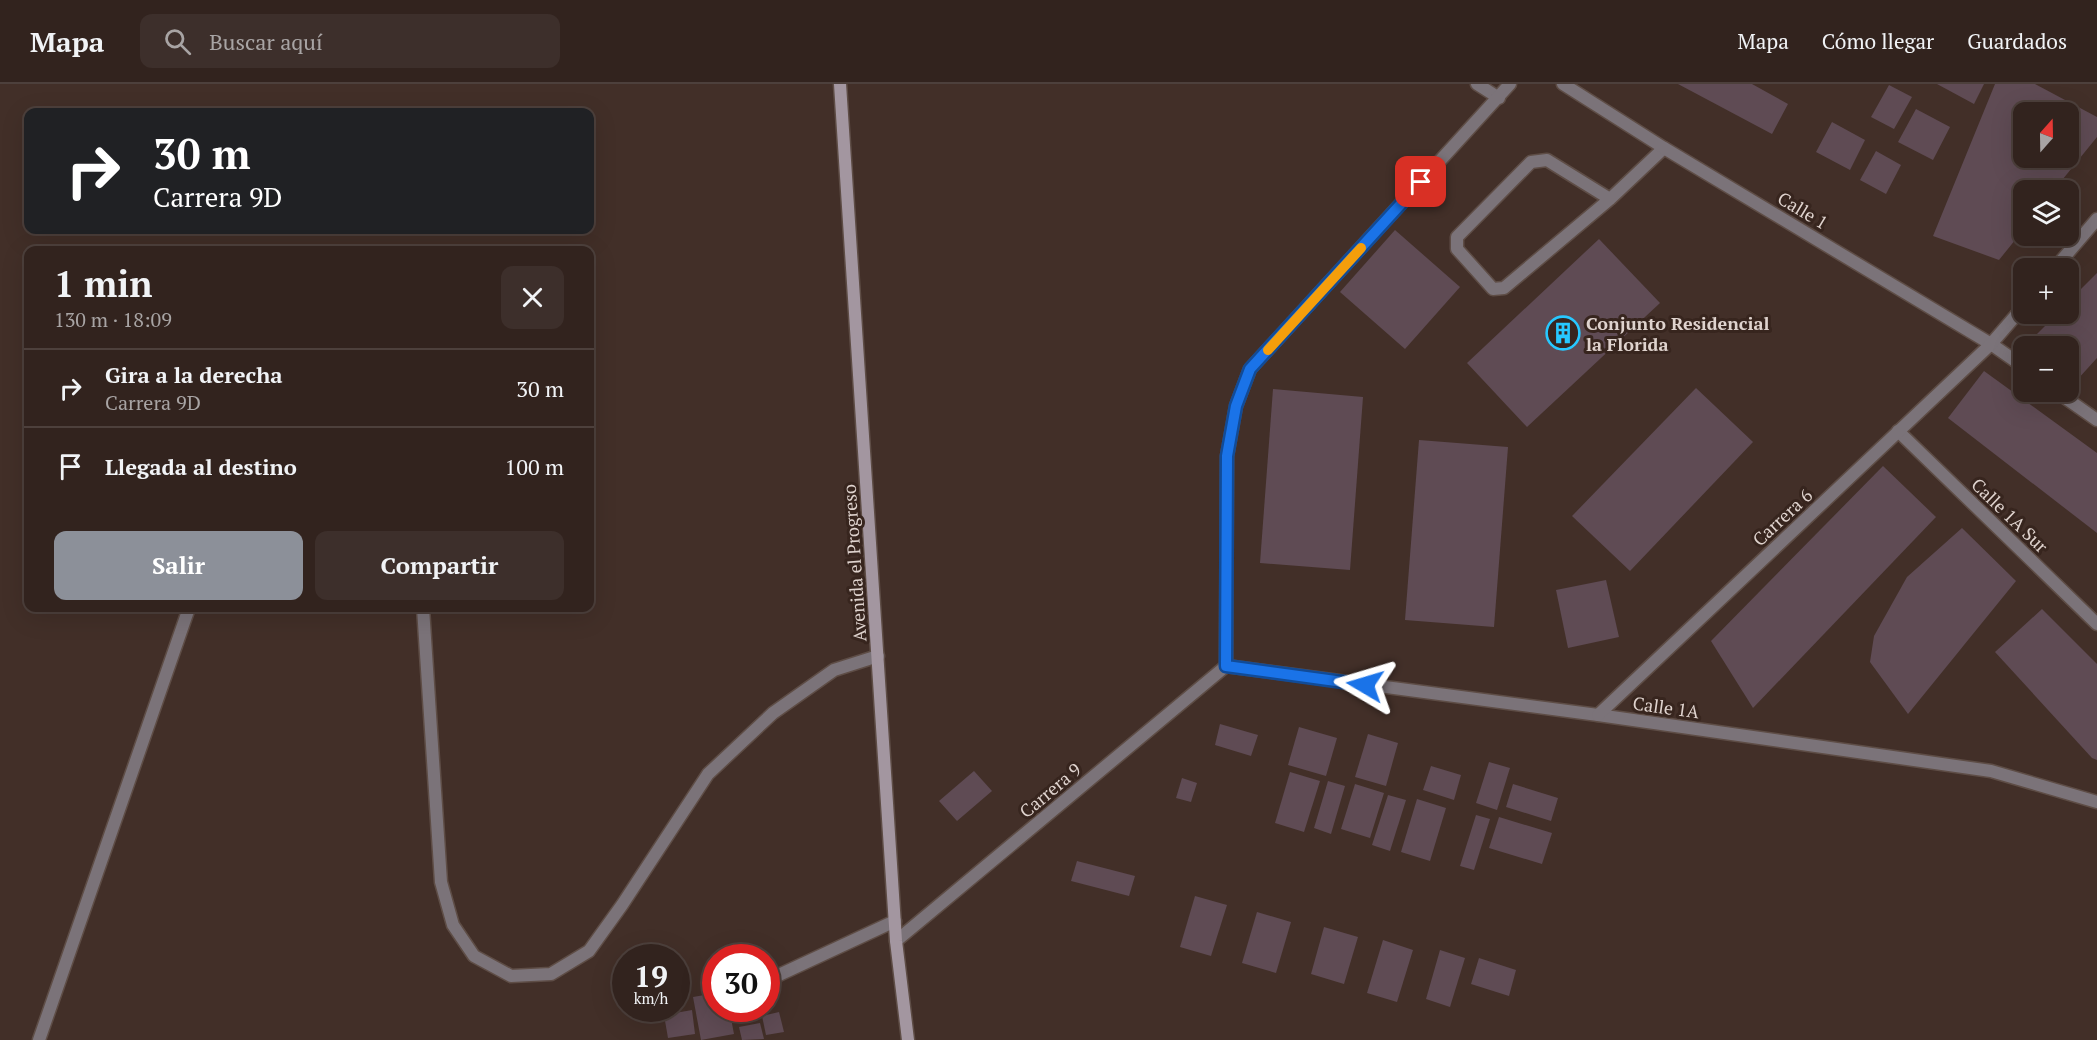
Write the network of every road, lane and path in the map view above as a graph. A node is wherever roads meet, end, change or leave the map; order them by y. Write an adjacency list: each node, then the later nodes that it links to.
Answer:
1 (840, 84): 19 (main road, Avenida el Progreso)
2 (1477, 84): 5 (street)
3 (1510, 84): 5 (street)
4 (1563, 84): 6 (street, Calle 1)
5 (1499, 98): 20 (street)
6 (1665, 148): 7 (street); 11 (street, Calle 1)
7 (1610, 199): 7 (street)
8 (2097, 219): 9 (street)
9 (2064, 258)
10 (2013, 319): 11 (street)
11 (1991, 344): 12 (street, Calle 1); 15 (street, Carrera 6)
12 (2013, 360)
13 (2073, 402): 14 (street)
14 (2095, 416)
15 (1898, 431): 18 (street, Calle 1A Sur); 21 (street, Carrera 6)
16 (188, 612): 26 (street)
17 (423, 612): 19 (street)
18 (2097, 624)
19 (878, 656): 23 (main road, Avenida el Progreso)
20 (1226, 666): 21 (street, Calle 1A); 24 (street, Carrera 9)
21 (1598, 715): 22 (street, Calle 1A)
22 (2097, 801)
23 (895, 921): 24 (main road, Avenida el Progreso); 25 (street)
24 (896, 941): 27 (main road, Avenida el Progreso)
25 (780, 974)
26 (39, 1040)
27 (908, 1040)

